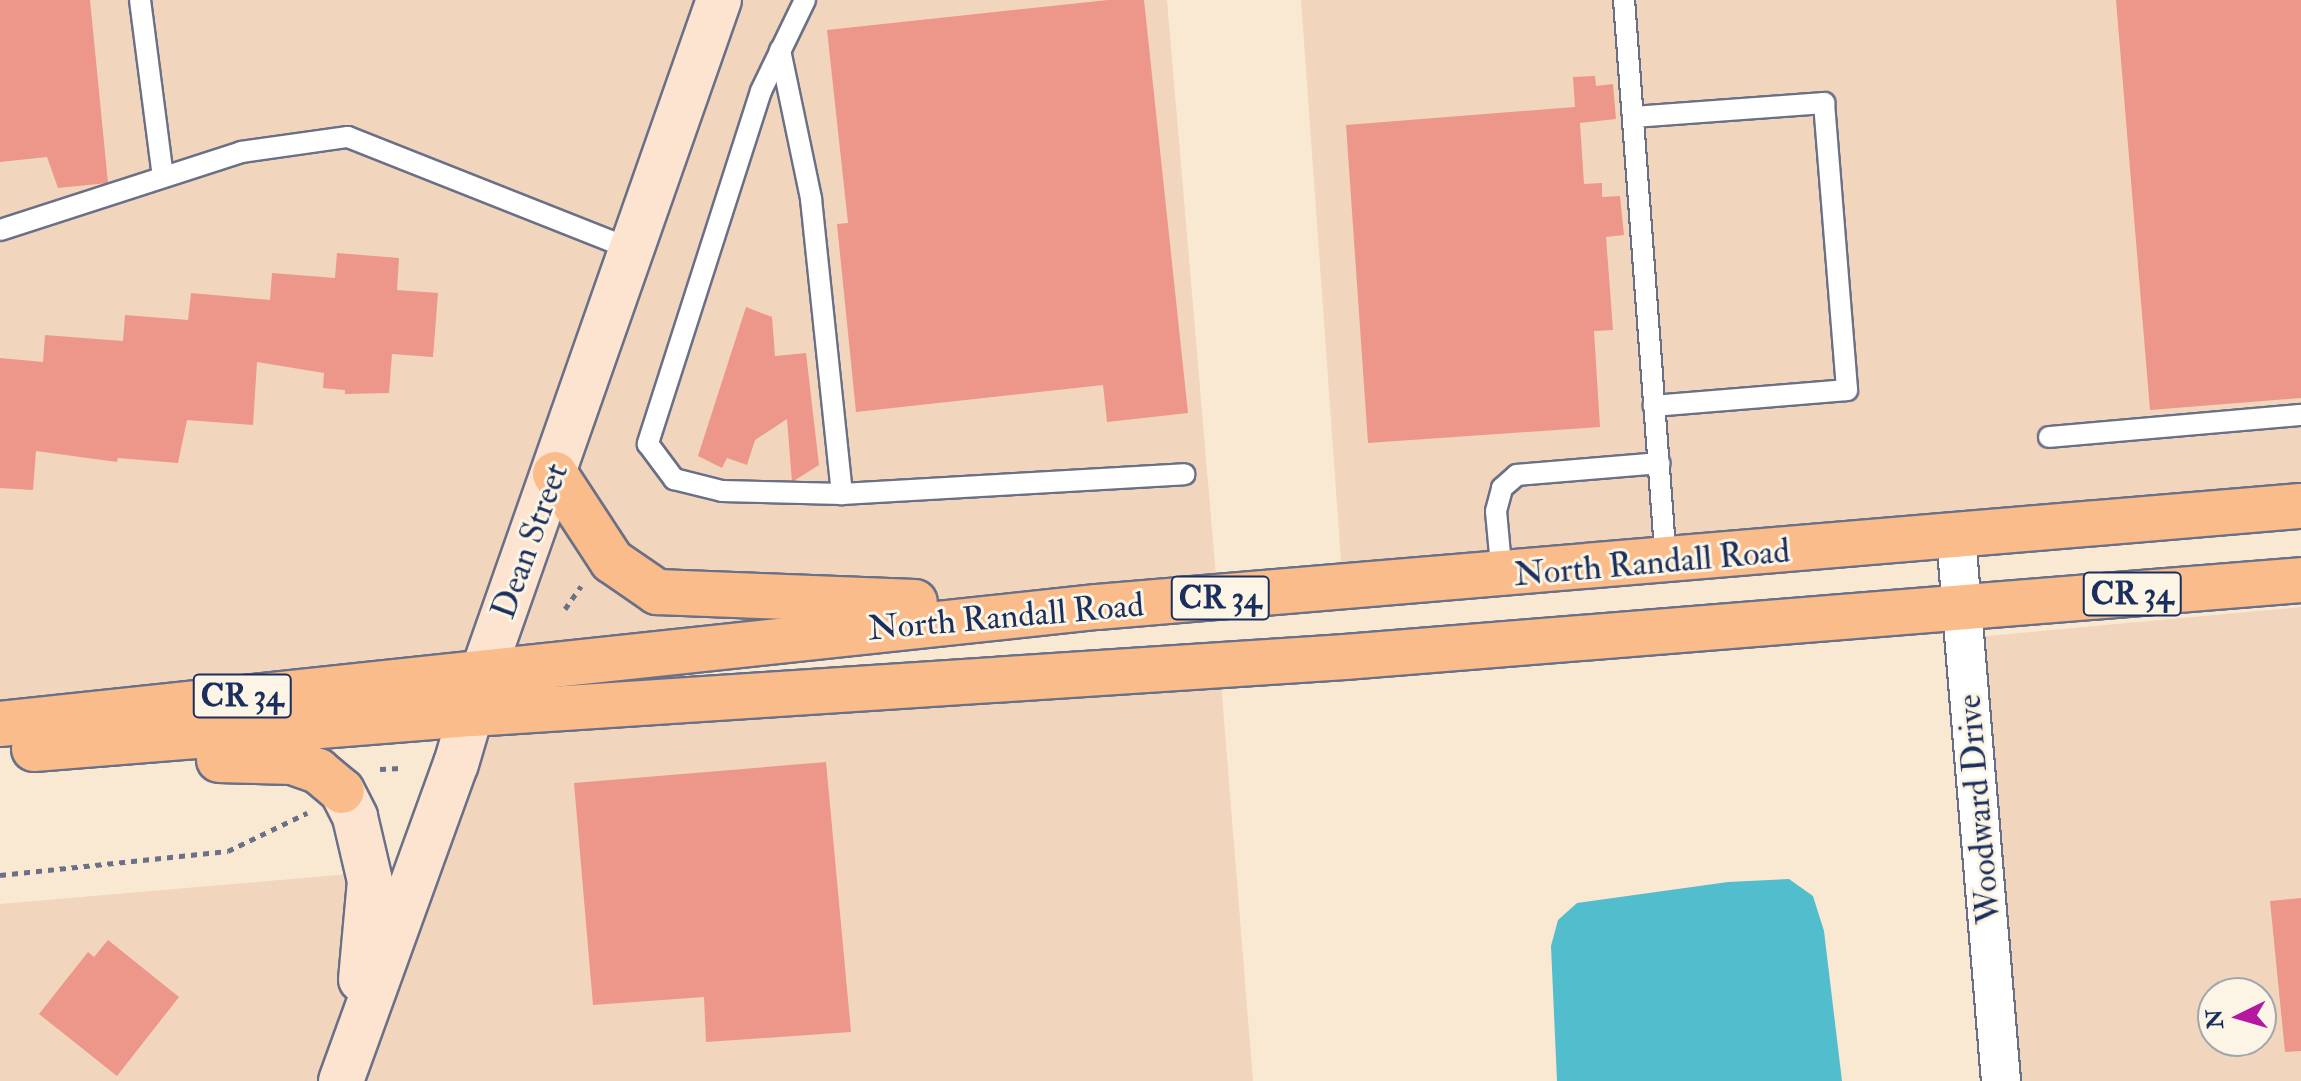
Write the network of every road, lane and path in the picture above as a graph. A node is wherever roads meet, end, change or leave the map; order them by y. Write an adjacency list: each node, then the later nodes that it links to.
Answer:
1 (140, 0): 7 (lane)
2 (719, 0): 9 (street, Dean Street)
3 (805, 0): 5 (lane)
4 (1624, 0): 6 (lane)
5 (780, 50): 16 (lane); 16 (lane)
6 (1633, 117): 10 (lane); 10 (lane)
7 (163, 177): 8 (lane); 9 (lane)
8 (0, 230)
9 (633, 250): 14 (street, Dean Street)
10 (1654, 406): 13 (lane)
11 (2301, 415): 12 (lane)
12 (2049, 437)
13 (1659, 463): 19 (lane); 20 (lane)
14 (555, 474): 23 (main road); 26 (street, Dean Street)
15 (1184, 474): 16 (lane)
16 (842, 494)
17 (2301, 506): 18 (main road, North Randall Road / CR 34)
18 (1956, 537): 19 (main road, North Randall Road / CR 34); 24 (street, Woodward Drive)
19 (1666, 562): 20 (main road, North Randall Road / CR 34)
20 (1502, 576): 23 (main road, North Randall Road / CR 34)
21 (2301, 580): 24 (main road, North Randall Road / CR 34)
22 (581, 586): 25 (path)
23 (1097, 607): 26 (main road, North Randall Road / CR 34)
24 (1963, 607): 27 (main road, North Randall Road / CR 34); 34 (street, Woodward Drive)
25 (565, 609)
26 (484, 669): 27 (street, Dean Street); 28 (main road, North Randall Road / CR 34)
27 (473, 714): 28 (main road, North Randall Road / CR 34); 33 (street, Dean Street)
28 (10, 741): 31 (main road, CR 34)
29 (401, 768): 30 (path)
30 (380, 769)
31 (342, 791): 32 (path); 33 (street, Dean Street)
32 (0, 875)
33 (340, 1081)
34 (2001, 1081)

